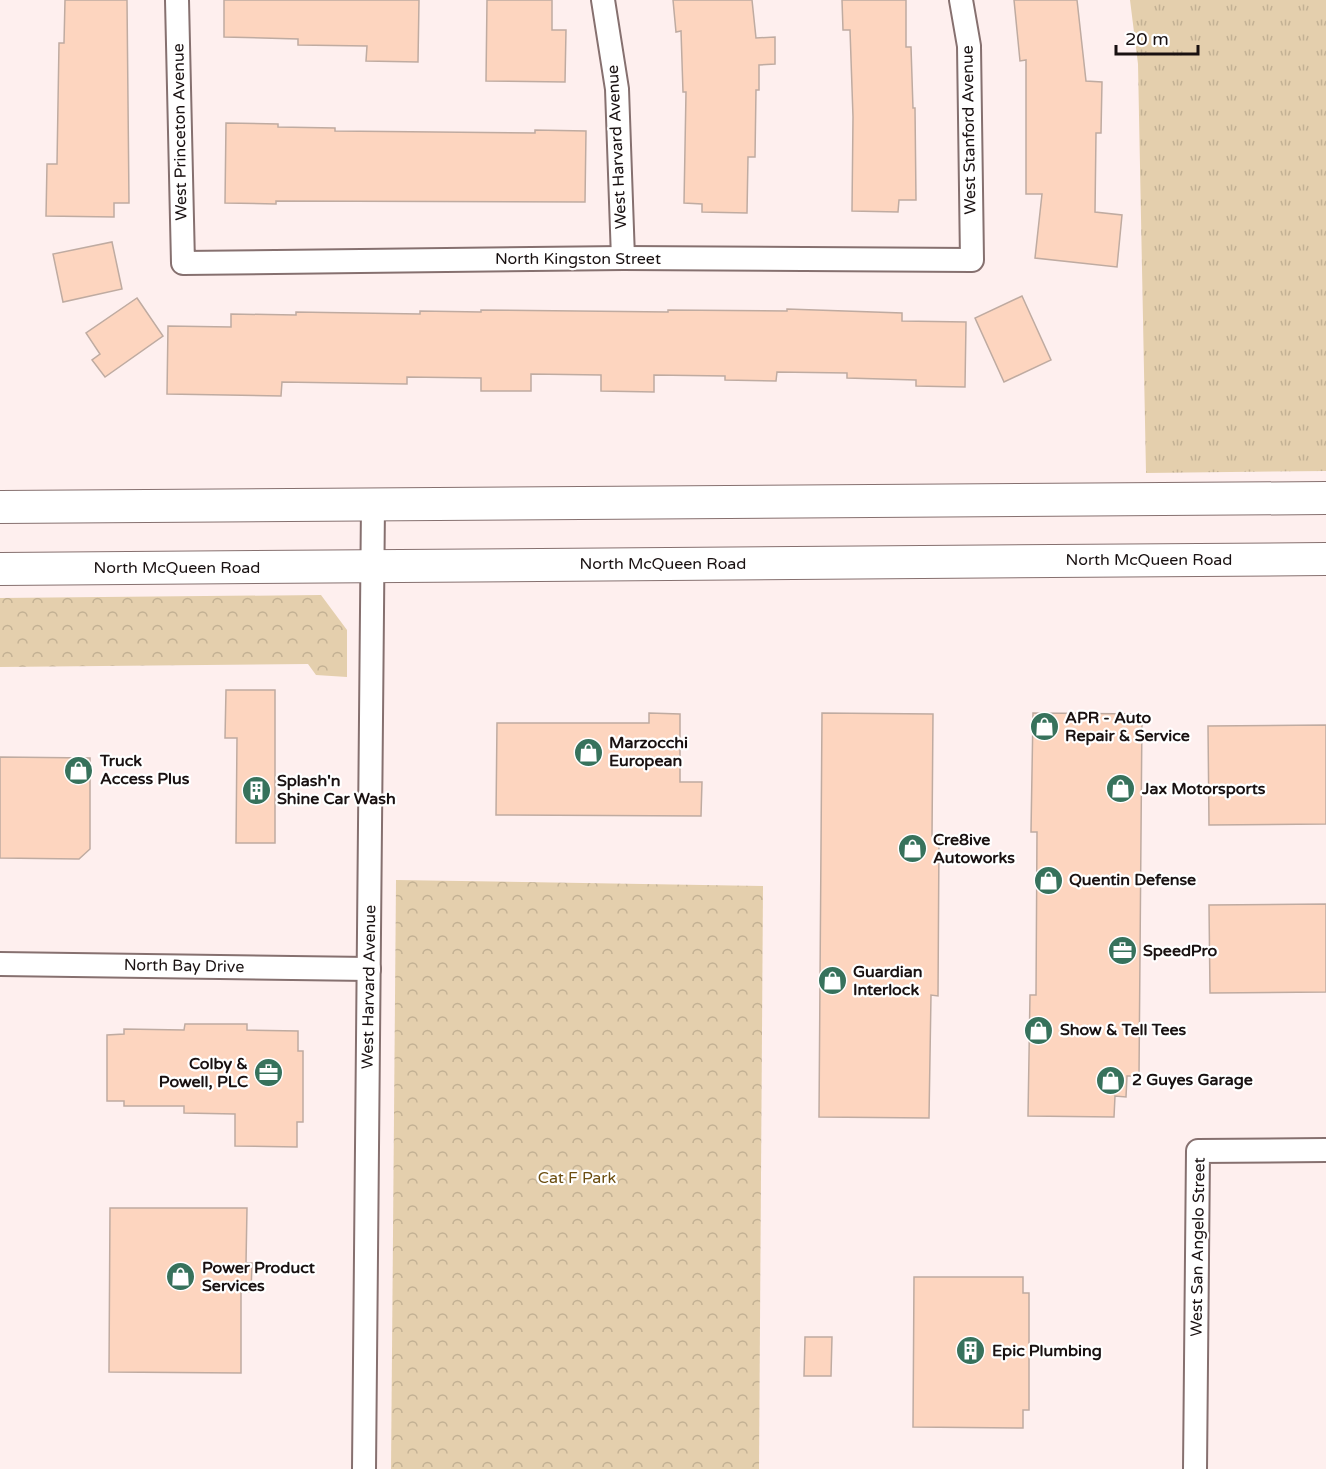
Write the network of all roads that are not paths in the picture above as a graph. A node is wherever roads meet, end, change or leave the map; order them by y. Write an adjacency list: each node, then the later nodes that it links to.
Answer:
1 (177, 0): 6 (street, West Princeton Avenue)
2 (603, 0): 4 (street, West Harvard Avenue)
3 (961, 0): 5 (street, West Stanford Avenue)
4 (623, 258): 5 (street, North Kingston Street); 6 (street, North Kingston Street)
5 (972, 260)
6 (183, 263)
7 (1326, 498): 8 (main road)
8 (373, 504): 9 (main road); 11 (street, West Harvard Avenue)
9 (0, 507)
10 (1326, 559): 11 (main road, North McQueen Road)
11 (373, 566): 12 (main road, North McQueen Road); 14 (street, West Harvard Avenue)
12 (0, 569)
13 (0, 964): 14 (street, North Bay Drive)
14 (369, 969): 16 (street, West Harvard Avenue)
15 (1326, 1150): 17 (street, West San Angelo Street)
16 (364, 1469)
17 (1195, 1469)

